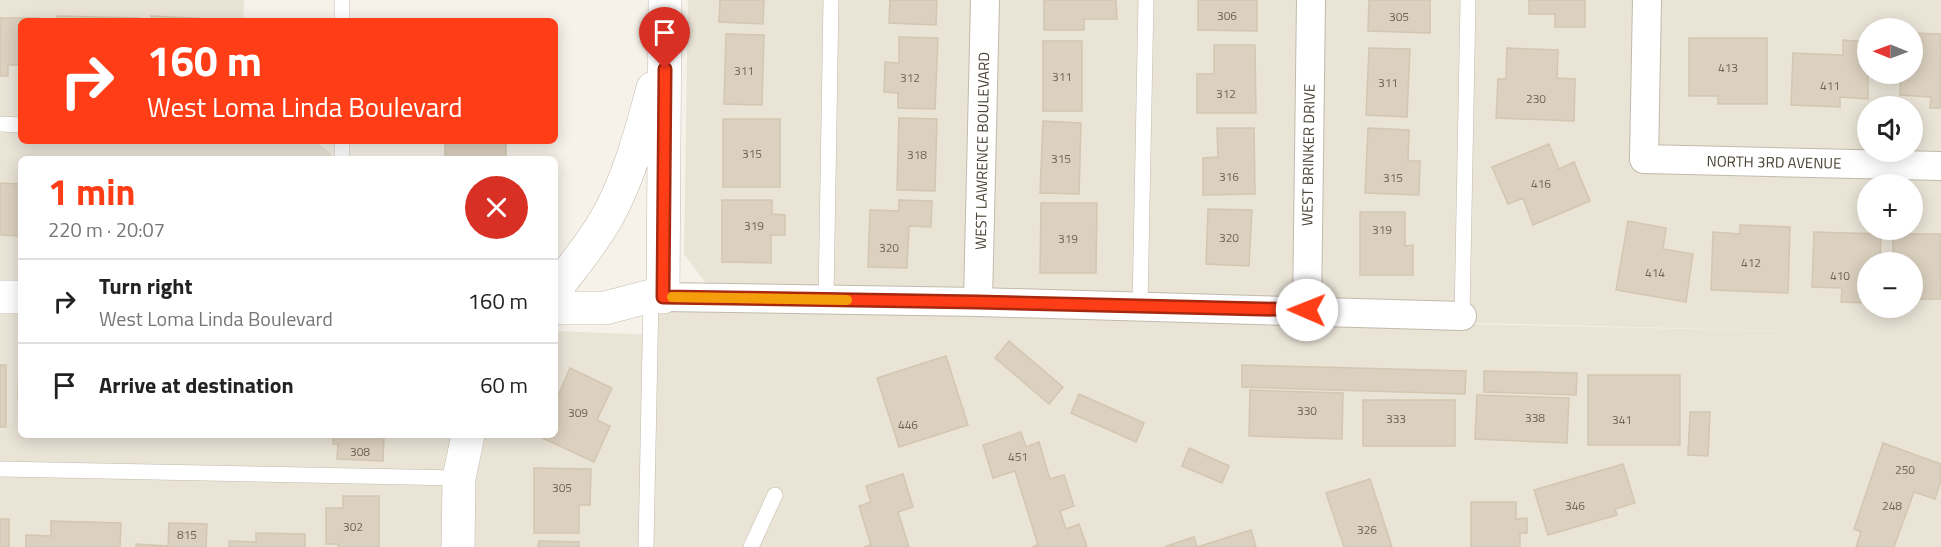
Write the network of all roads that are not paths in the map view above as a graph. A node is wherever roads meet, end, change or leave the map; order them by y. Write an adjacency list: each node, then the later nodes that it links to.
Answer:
1 (342, 0): 9 (lane)
2 (665, 0): 10 (street)
3 (831, 0): 18 (lane)
4 (985, 0): 19 (street, WEST LAWRENCE BOULEVARD)
5 (1146, 0): 20 (lane)
6 (1311, 0): 22 (street, WEST BRINKER DRIVE)
7 (1468, 0): 23 (lane)
8 (1647, 0): 13 (street, NORTH 3RD AVENUE)
9 (342, 18)
10 (665, 46): 14 (street); 15 (street)
11 (0, 124): 12 (lane)
12 (18, 125)
13 (1941, 166)
14 (558, 286)
15 (657, 296): 18 (street); 21 (street); 29 (lane)
16 (0, 297): 17 (street)
17 (18, 297)
18 (826, 300): 19 (street)
19 (978, 302): 20 (street)
20 (1140, 306): 22 (street)
21 (558, 308)
22 (1307, 310): 23 (street)
23 (1462, 316)
24 (467, 438): 26 (street)
25 (0, 469): 26 (lane)
26 (459, 478): 28 (street)
27 (776, 495): 30 (lane)
28 (458, 547)
29 (646, 547)
30 (752, 547)

